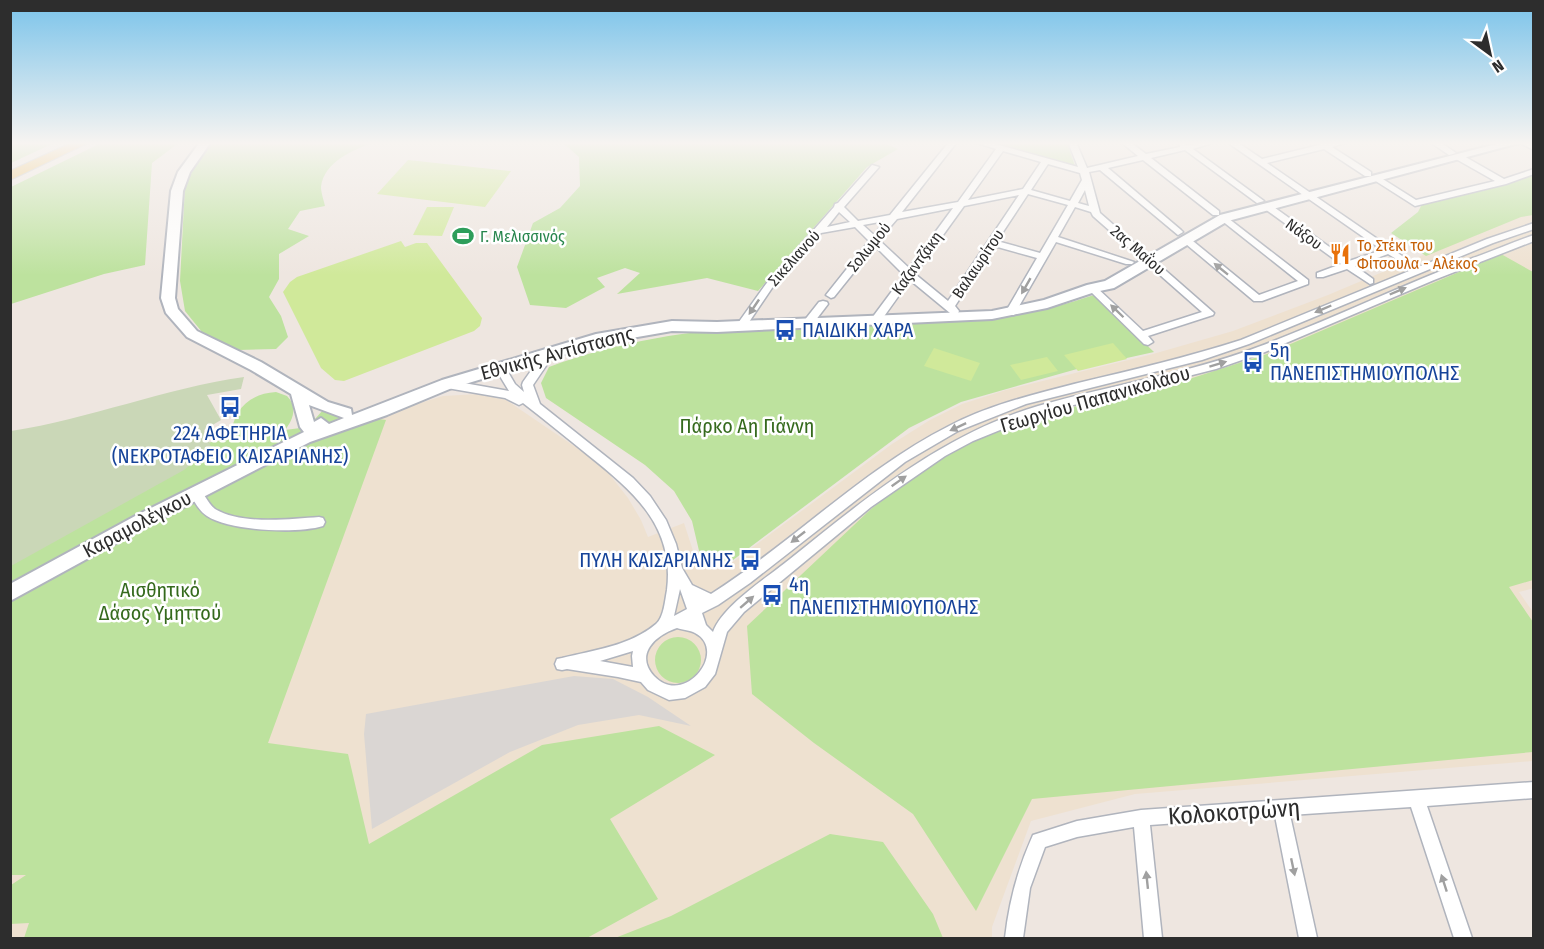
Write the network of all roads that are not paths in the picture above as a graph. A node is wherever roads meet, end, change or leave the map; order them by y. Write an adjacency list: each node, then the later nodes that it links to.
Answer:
1 (179, 186): 53 (main road)
2 (856, 186): 20 (street, Σικελιανού)
3 (917, 186): 23 (street, Σολωμού)
4 (973, 186): 18 (street, Καζαντζάκη)
5 (1029, 186): 15 (street, Βαλαωρίτου)
6 (1080, 186): 17 (street)
7 (1088, 186): 21 (street, 2ας Μαΐου)
8 (1124, 186): 27 (street)
9 (1182, 186): 22 (street)
10 (1240, 186): 19 (street, Νάξου)
11 (1295, 186): 16 (street)
12 (1331, 186): 16 (main road, Εθνικής Αντίστασης)
13 (1388, 186): 14 (street)
14 (1485, 186)
15 (1026, 191): 17 (street); 18 (street); 31 (street, Βαλαωρίτου)
16 (1305, 193): 19 (main road, Εθνικής Αντίστασης); 32 (street)
17 (1073, 203): 21 (street); 28 (street)
18 (960, 204): 23 (street); 38 (street, Καζαντζάκη)
19 (1264, 204): 22 (main road, Εθνικής Αντίστασης); 37 (street, Νάξου)
20 (838, 206): 24 (street); 26 (street, Σικελιανού)
21 (1095, 210): 34 (street, 2ας Μαΐου)
22 (1220, 215): 27 (main road, Εθνικής Αντίστασης); 27 (street, one-way to 27)
23 (894, 216): 24 (street); 30 (street, Σολωμού)
24 (856, 224): 26 (street); 30 (street)
25 (1533, 226): 63 (street, Γεωργίου Παπανικολάου, one-way to 63)
26 (819, 231): 49 (street, Σικελιανού, one-way to 49)
27 (1181, 236): 34 (main road, Εθνικής Αντίστασης)
28 (1053, 238): 33 (street); 36 (street)
29 (1533, 238): 68 (street, Γεωργίου Παπανικολάου, one-way to 29)
30 (874, 241): 38 (street); 42 (street, Σολωμού)
31 (992, 242): 33 (street); 44 (street, Βαλαωρίτου)
32 (1389, 250): 35 (street); 37 (street)
33 (1042, 257): 45 (street, one-way to 45)
34 (1147, 257): 36 (main road, Εθνικής Αντίστασης); 41 (main road, Εθνικής Αντίστασης); 41 (street, 2ας Μαΐου, one-way to 41)
35 (1403, 260)
36 (1129, 262): 41 (main road, Εθνικής Αντίστασης)
37 (1346, 264): 39 (street); 40 (street, Νάξου)
38 (909, 274): 44 (street); 47 (street, Καζαντζάκη)
39 (1320, 275)
40 (1370, 281)
41 (1092, 288): 45 (main road, Εθνικής Αντίστασης)
42 (831, 295)
43 (823, 304): 48 (street)
44 (949, 307): 46 (street)
45 (1010, 313): 46 (main road, Εθνικής Αντίστασης)
46 (962, 318): 47 (main road, Εθνικής Αντίστασης)
47 (876, 320): 48 (main road, Εθνικής Αντίστασης)
48 (808, 323): 49 (main road, Εθνικής Αντίστασης)
49 (741, 326): 50 (main road, Εθνικής Αντίστασης)
50 (549, 354): 51 (main road, Εθνικής Αντίστασης); 55 (street)
51 (500, 368): 52 (main road, Εθνικής Αντίστασης); 55 (street)
52 (447, 384): 54 (main road, Εθνικής Αντίστασης); 55 (street)
53 (298, 392): 56 (main road); 56 (main road)
54 (382, 411): 56 (main road, Εθνικής Αντίστασης); 56 (main road, Εθνικής Αντίστασης)
55 (539, 411): 60 (street)
56 (318, 422): 57 (main road, Εθνικής Αντίστασης)
57 (266, 457): 58 (main road, Καραμολέγκου)
58 (196, 492): 59 (street); 62 (main road, Καραμολέγκου)
59 (319, 522)
60 (676, 569): 61 (street); 65 (street)
61 (687, 589): 63 (street); 64 (street)
62 (10, 594)
63 (714, 601): 64 (street, Γεωργίου Παπανικολάου)
64 (694, 613): 65 (street, Γεωργίου Παπανικολάου); 66 (street)
65 (670, 624): 66 (street); 67 (street)
66 (700, 628): 68 (street)
67 (646, 639): 69 (street); 69 (street)
68 (715, 650): 69 (street)
69 (643, 676)
70 (1533, 790): 71 (street, Κολοκοτρώνη)
71 (1416, 798): 72 (street, Κολοκοτρώνη); 77 (street, one-way to 71)
72 (1281, 809): 73 (street, Κολοκοτρώνη); 76 (street, one-way to 76)
73 (1141, 818): 74 (street, Κολοκοτρώνη); 75 (street, one-way to 73)
74 (1014, 939)
75 (1153, 939)
76 (1308, 939)
77 (1462, 939)

